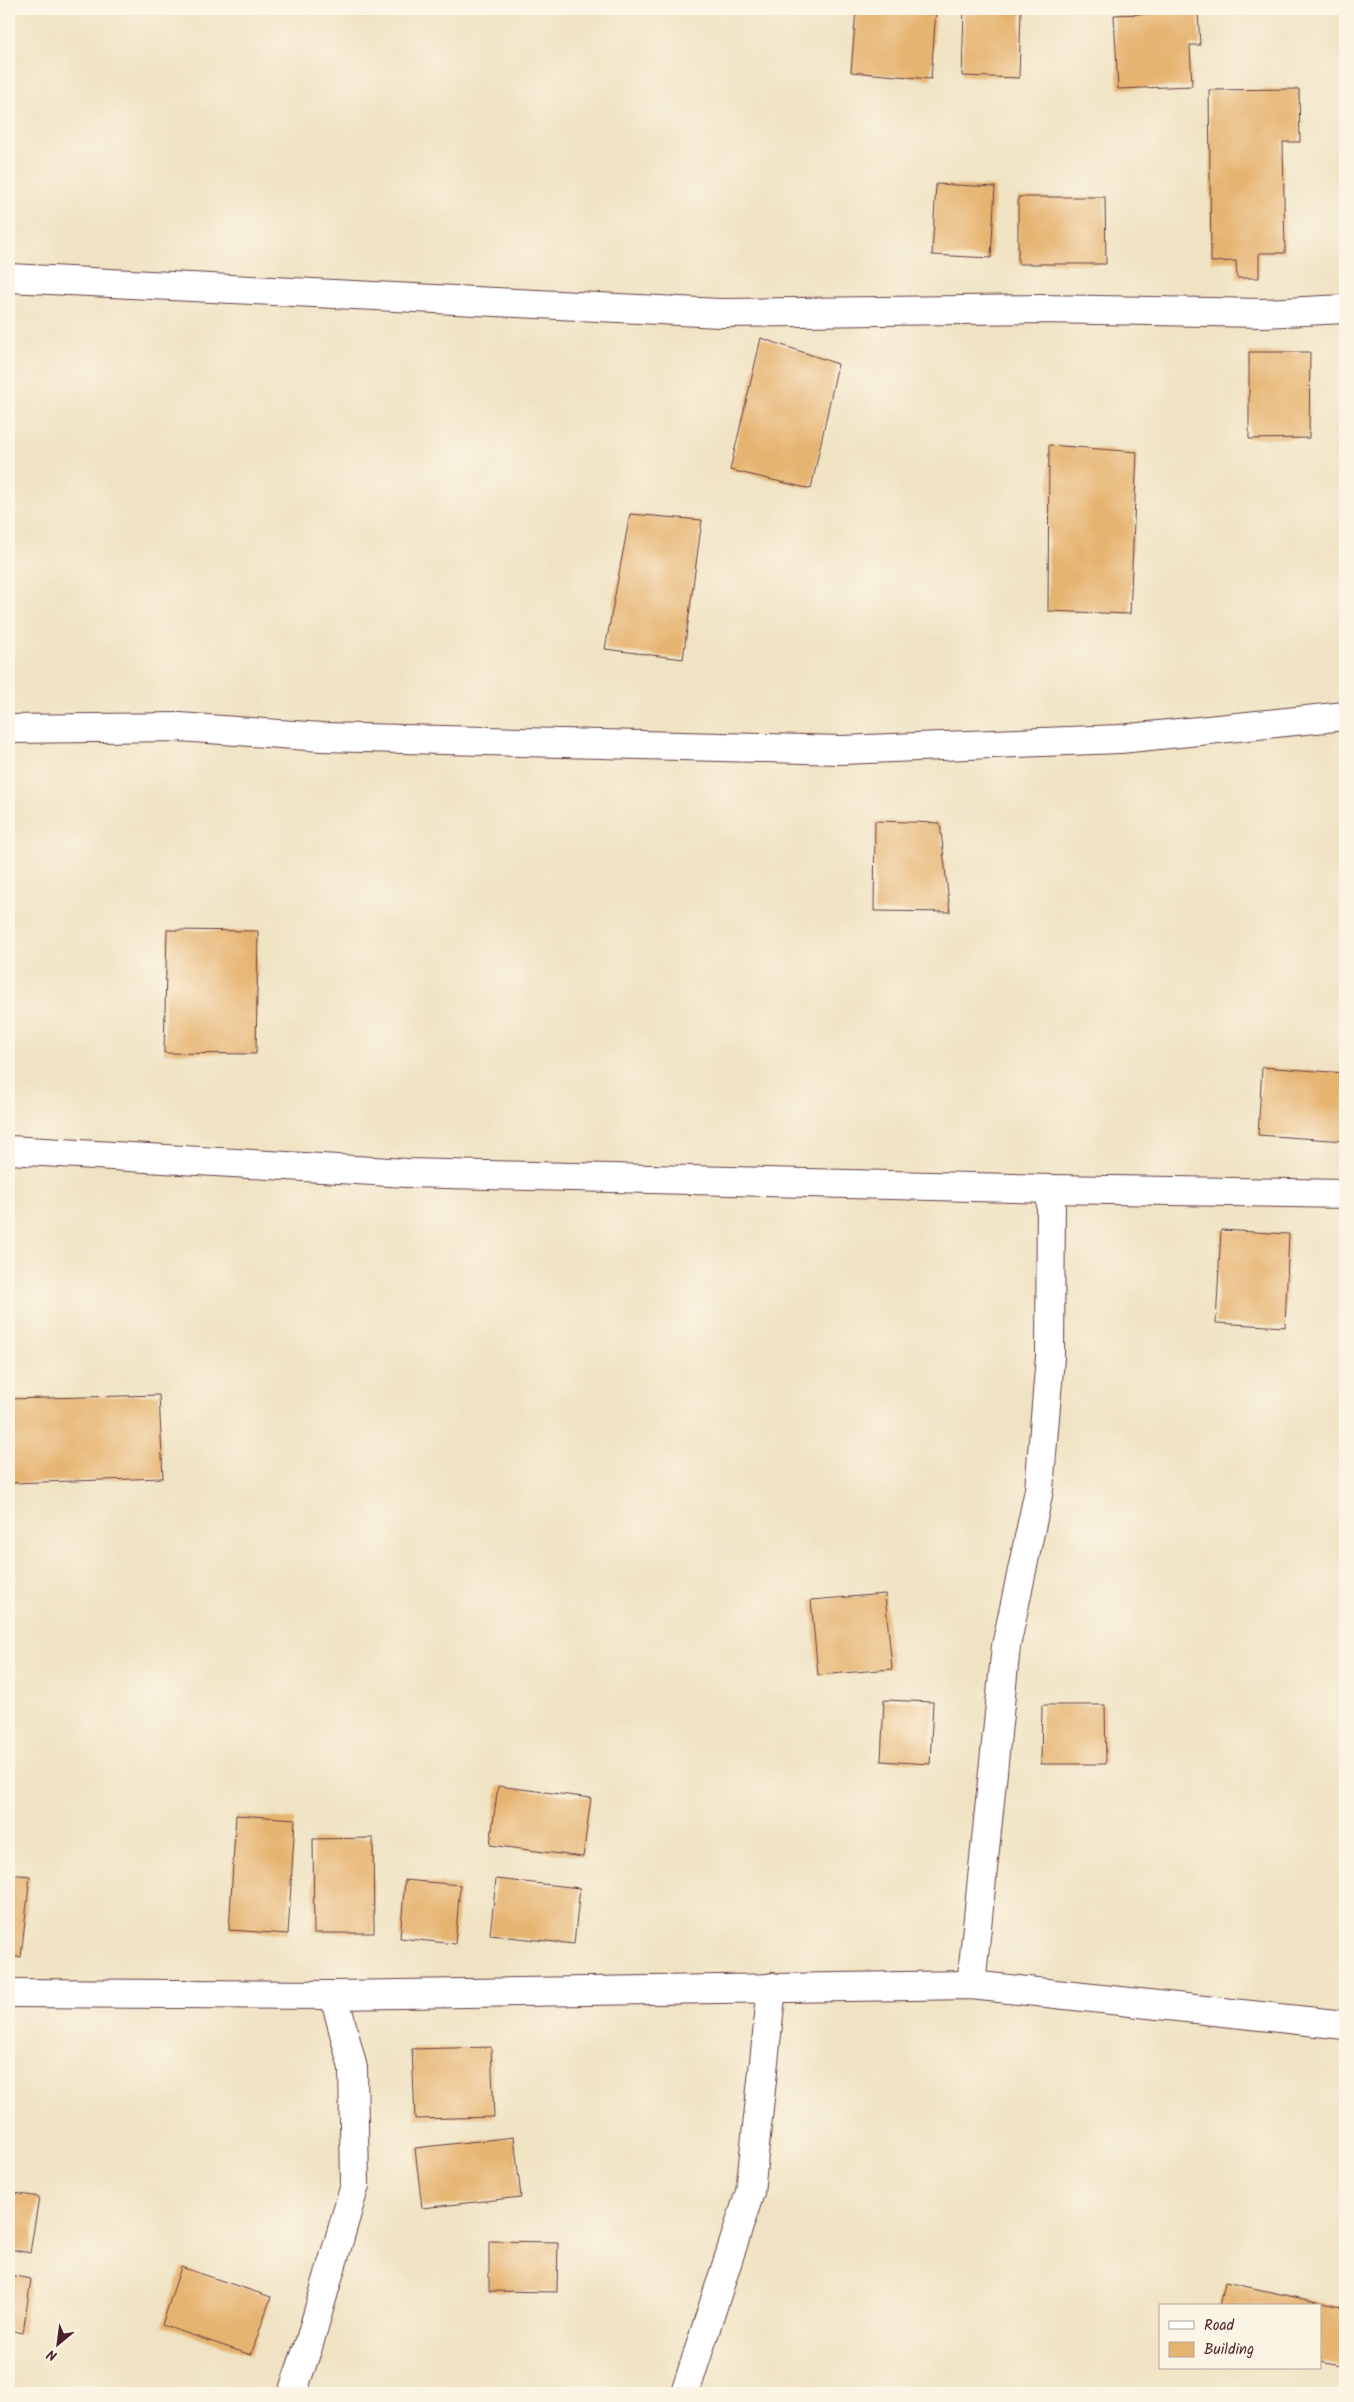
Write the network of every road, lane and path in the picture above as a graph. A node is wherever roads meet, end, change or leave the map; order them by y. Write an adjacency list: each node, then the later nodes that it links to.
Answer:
1 (9, 278): 2 (street)
2 (1345, 309)
3 (1345, 716): 4 (street)
4 (9, 729)
5 (9, 1150): 6 (street)
6 (1051, 1189): 7 (street); 8 (street)
7 (1345, 1194)
8 (971, 1985): 9 (street); 12 (street)
9 (772, 1987): 11 (street); 14 (street)
10 (9, 1993): 11 (street)
11 (334, 1995): 13 (street)
12 (1345, 2025)
13 (292, 2393)
14 (685, 2393)

